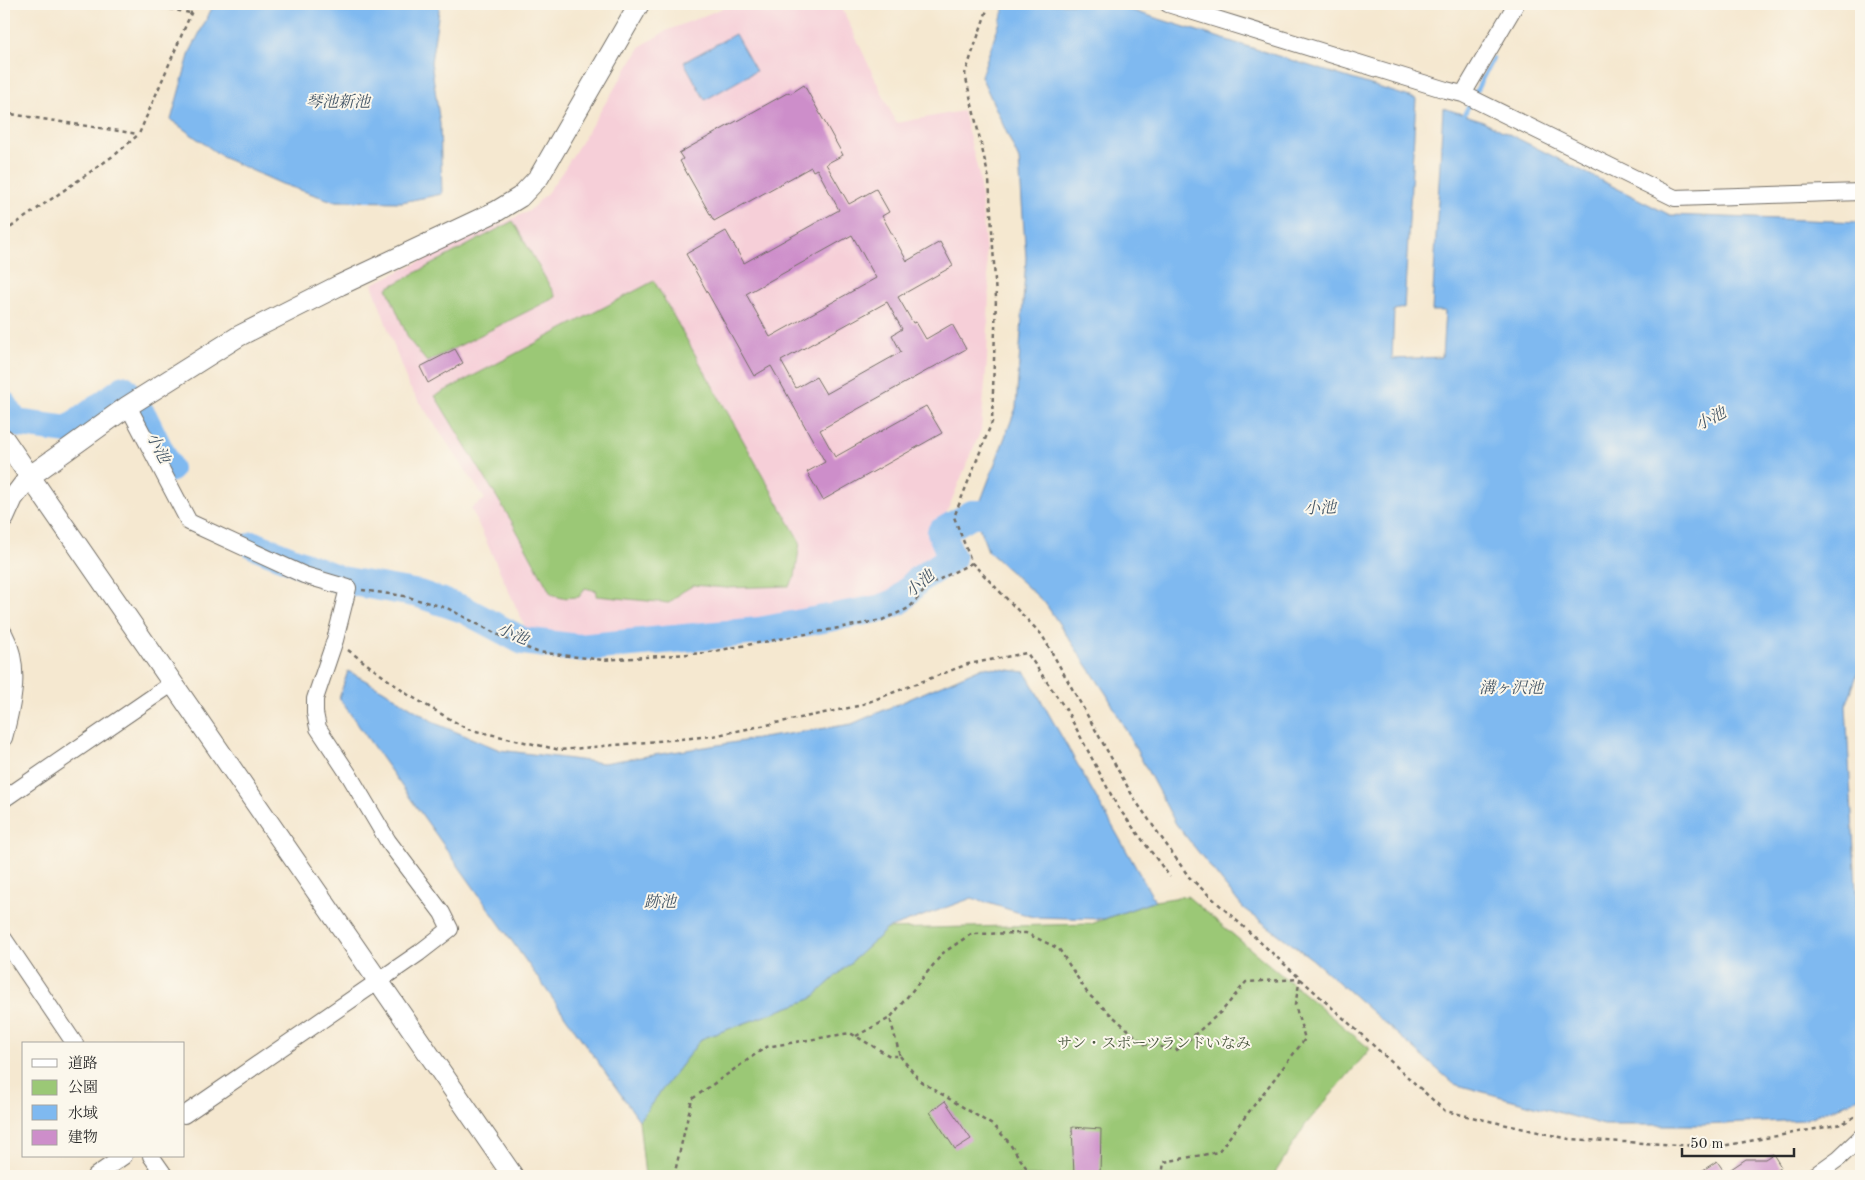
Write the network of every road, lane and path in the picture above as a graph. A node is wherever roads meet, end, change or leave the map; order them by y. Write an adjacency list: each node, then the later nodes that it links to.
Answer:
1 (146, 4): 7 (path)
2 (195, 4): 7 (path)
3 (640, 4): 13 (street)
4 (989, 4): 17 (path)
5 (1168, 4): 8 (street)
6 (1516, 4): 8 (street)
7 (190, 13): 10 (path)
8 (1464, 94): 11 (street)
9 (4, 113): 10 (path)
10 (139, 134): 12 (path)
11 (1861, 192)
12 (4, 232)
13 (128, 406): 15 (street); 18 (street)
14 (4, 439): 15 (street)
15 (29, 477): 16 (street); 21 (street)
16 (4, 518)
17 (972, 563): 18 (path); 26 (path)
18 (348, 588): 20 (street)
19 (4, 633): 22 (street)
20 (335, 640): 24 (path); 27 (street)
21 (173, 683): 23 (street); 27 (street)
22 (4, 738)
23 (4, 799)
24 (1170, 877)
25 (4, 939): 30 (street)
26 (1300, 979): 28 (path); 32 (path); 42 (path)
27 (378, 981): 33 (street); 39 (street)
28 (890, 1018): 29 (path); 31 (path)
29 (856, 1036): 31 (path); 40 (path)
30 (74, 1042)
31 (900, 1056): 41 (path)
32 (1861, 1113)
33 (185, 1114)
34 (1861, 1137): 43 (street)
35 (121, 1158): 37 (street)
36 (152, 1158): 38 (street)
37 (95, 1176)
38 (165, 1176)
39 (513, 1176)
40 (674, 1176)
41 (1032, 1176)
42 (1162, 1176)
43 (1814, 1176)

